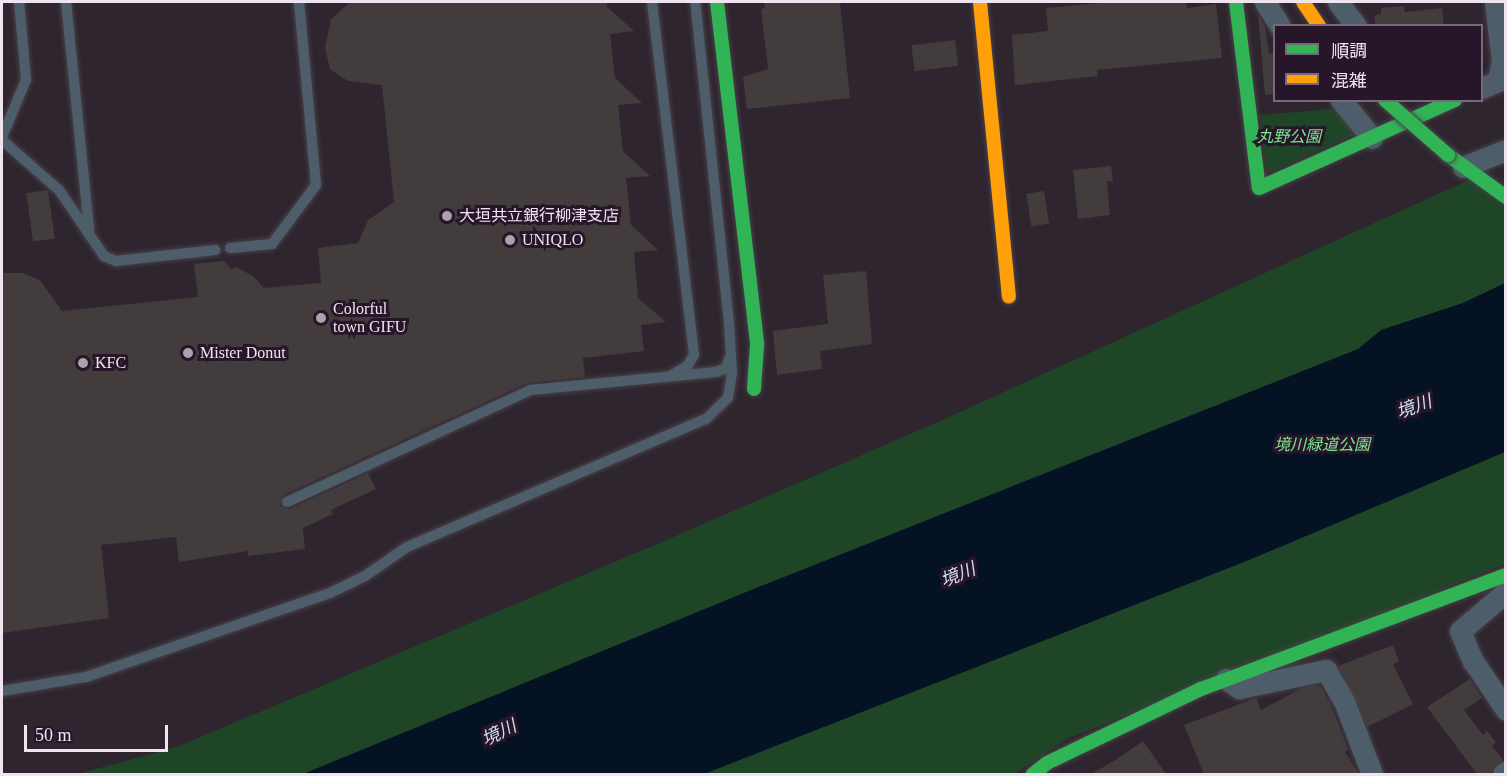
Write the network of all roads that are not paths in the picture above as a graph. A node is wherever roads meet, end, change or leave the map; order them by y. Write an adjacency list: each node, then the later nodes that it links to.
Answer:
1 (19, 2): 22 (lane)
2 (66, 2): 26 (lane)
3 (299, 2): 27 (lane)
4 (652, 2): 31 (lane)
5 (695, 2): 30 (lane)
6 (717, 2): 32 (street)
7 (980, 2): 29 (street)
8 (1236, 2): 21 (street)
9 (1265, 2): 13 (street)
10 (1303, 2): 14 (street)
11 (1338, 2): 15 (street)
12 (1495, 2): 16 (street)
13 (1279, 24)
14 (1318, 24)
15 (1354, 24)
16 (1483, 88)
17 (1343, 102): 21 (street)
18 (1387, 102): 24 (street, bridge)
19 (1446, 102): 20 (street)
20 (1428, 106): 21 (street)
21 (1372, 138)
22 (2, 139): 26 (lane)
23 (1506, 150): 24 (street)
24 (1456, 161): 25 (street)
25 (1506, 197)
26 (89, 233): 28 (lane)
27 (230, 248)
28 (215, 250)
29 (1009, 297)
30 (731, 354): 31 (lane); 37 (lane)
31 (670, 377): 33 (lane)
32 (754, 388)
33 (287, 502)
34 (1506, 575): 36 (street)
35 (1506, 592): 38 (street)
36 (1226, 679): 39 (street); 40 (street)
37 (2, 691)
38 (1506, 710)
39 (1033, 774)
40 (1372, 774)

